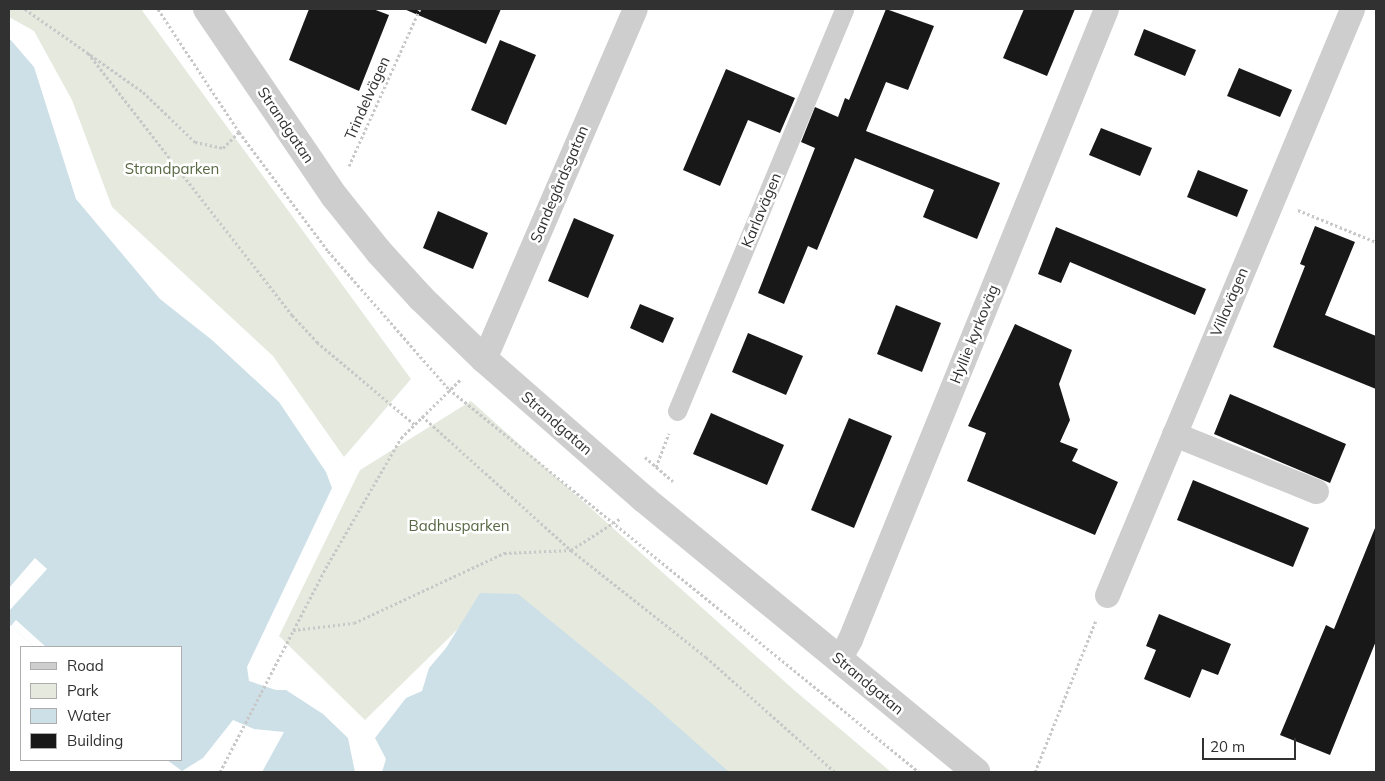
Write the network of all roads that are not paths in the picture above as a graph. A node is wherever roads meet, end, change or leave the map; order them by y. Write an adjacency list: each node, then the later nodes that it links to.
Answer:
1 (207, 9): 6 (street, Strandgatan)
2 (635, 9): 6 (street, Sandegårdsgatan)
3 (844, 9): 7 (street, Karlavägen)
4 (1106, 9): 11 (street, Hyllie kyrkoväg)
5 (1352, 9): 8 (street, Villavägen)
6 (484, 360): 11 (street, Strandgatan)
7 (677, 411)
8 (1174, 434): 9 (street); 10 (street, Villavägen)
9 (1316, 492)
10 (1107, 595)
11 (839, 659): 12 (street, Strandgatan)
12 (976, 772)

